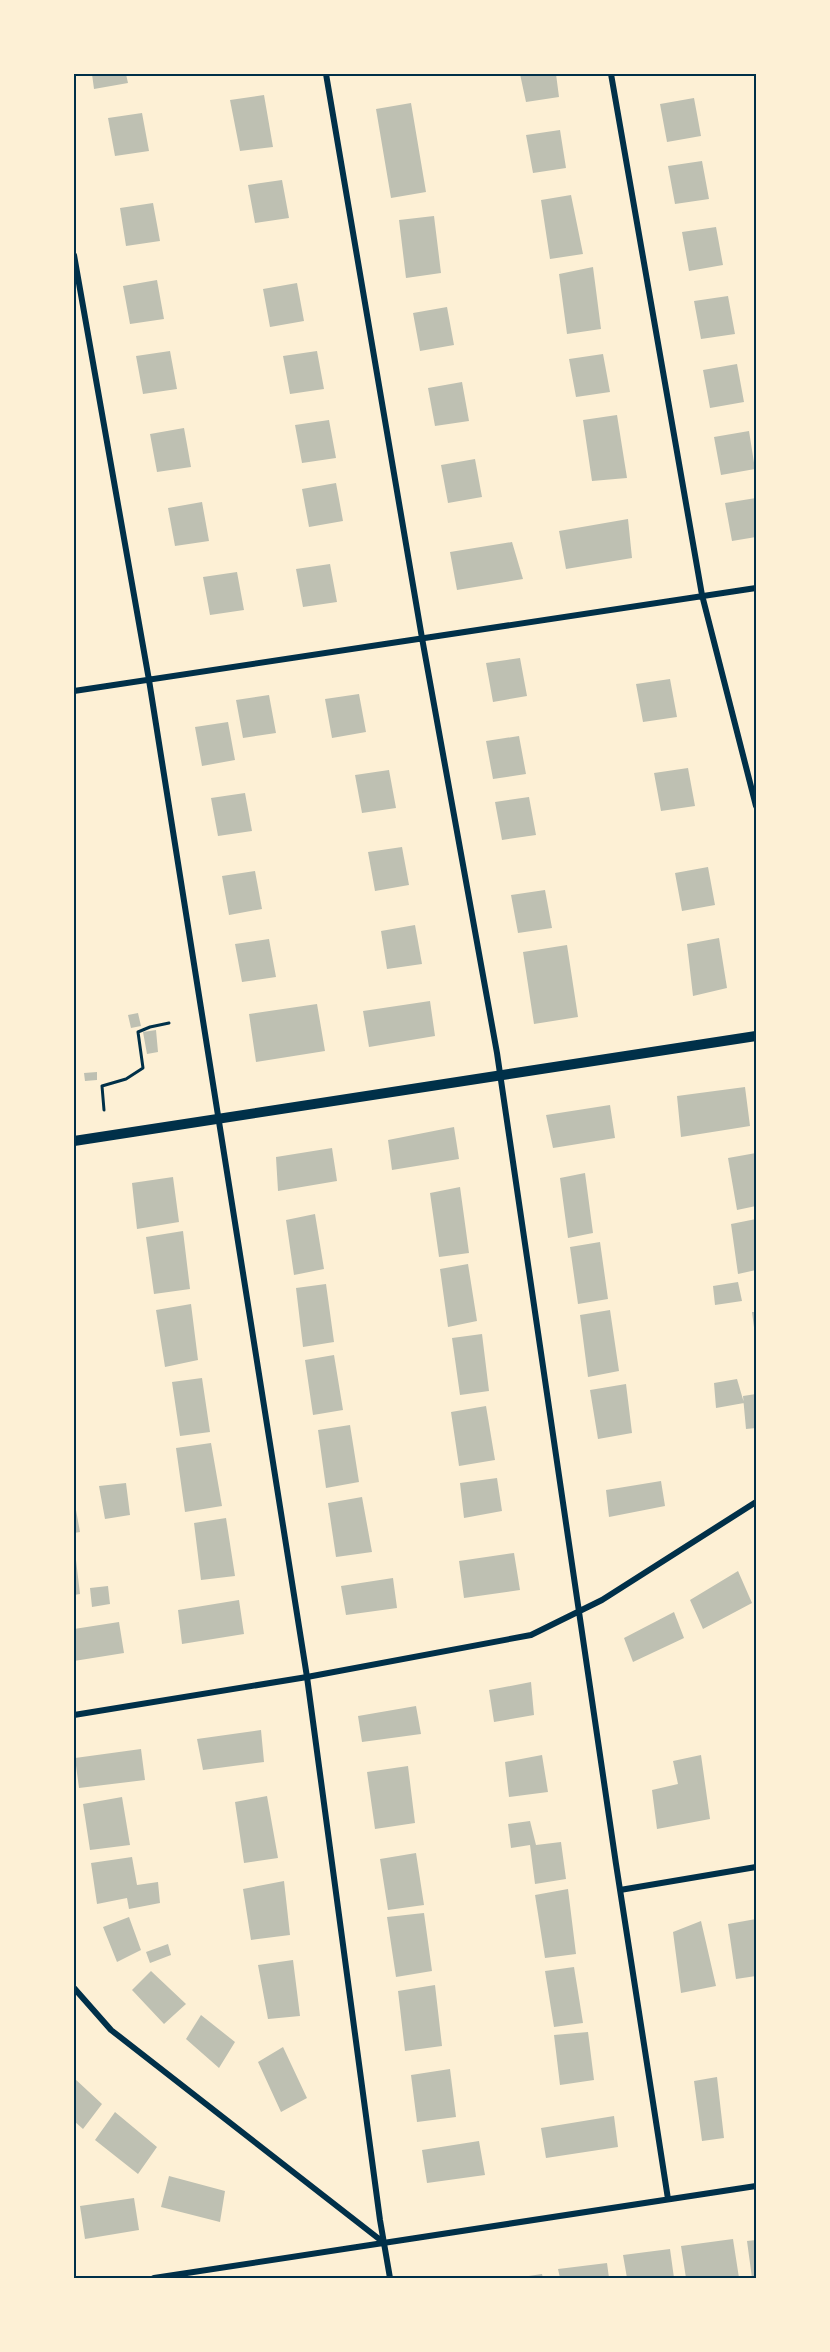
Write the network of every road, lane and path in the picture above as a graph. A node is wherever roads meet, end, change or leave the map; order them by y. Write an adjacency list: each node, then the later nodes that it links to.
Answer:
1 (326, 74): 6 (street)
2 (611, 74): 5 (street)
3 (74, 255): 7 (street)
4 (756, 588): 5 (street)
5 (702, 595): 6 (street); 9 (street)
6 (422, 638): 7 (street); 12 (street)
7 (149, 680): 8 (street); 14 (street)
8 (74, 691)
9 (756, 806)
10 (169, 1023): 13 (path)
11 (756, 1036): 12 (street)
12 (500, 1076): 14 (street); 17 (street)
13 (104, 1110)
14 (219, 1119): 15 (street); 18 (street)
15 (74, 1141)
16 (756, 1502): 17 (street)
17 (579, 1612): 18 (street); 21 (street)
18 (307, 1677): 19 (street); 25 (street)
19 (74, 1715)
20 (756, 1867): 21 (street)
21 (620, 1890): 24 (street)
22 (74, 1988): 25 (street)
23 (756, 2186): 24 (street)
24 (668, 2199): 25 (street)
25 (384, 2242): 26 (street); 27 (street)
26 (154, 2278)
27 (390, 2278)

